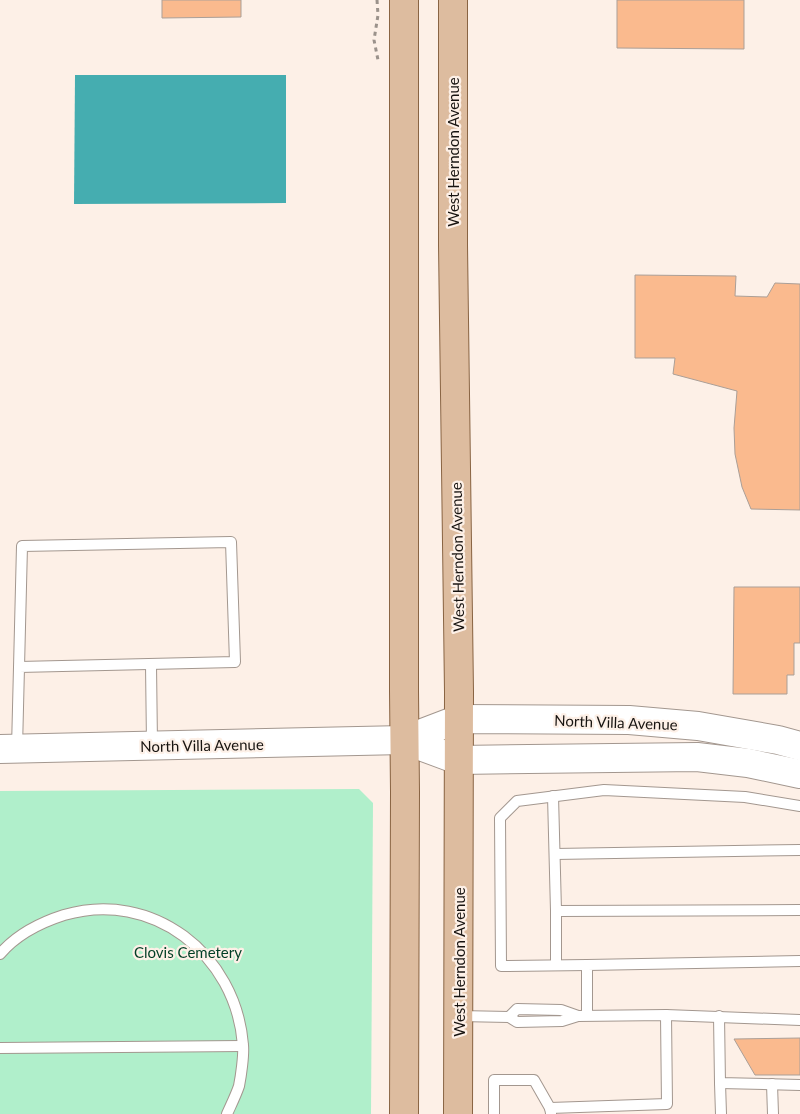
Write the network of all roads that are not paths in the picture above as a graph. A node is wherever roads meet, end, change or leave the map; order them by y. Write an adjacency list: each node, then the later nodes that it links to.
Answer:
1 (404, 0): 8 (main road)
2 (443, 0): 4 (main road)
3 (453, 0): 4 (main road, West Herndon Avenue)
4 (453, 65): 7 (main road, West Herndon Avenue)
5 (151, 665): 6 (lane); 6 (lane); 9 (lane)
6 (19, 667): 11 (lane)
7 (458, 719): 8 (main road, North Villa Avenue); 10 (main road, North Villa Avenue); 12 (main road, West Herndon Avenue)
8 (404, 740): 9 (main road, North Villa Avenue); 12 (main road, North Villa Avenue); 38 (main road)
9 (152, 746): 11 (main road, North Villa Avenue)
10 (800, 746)
11 (8, 749)
12 (458, 760): 13 (main road, North Villa Avenue); 25 (main road, West Herndon Avenue)
13 (800, 774)
14 (553, 796): 15 (lane); 17 (lane); 22 (lane)
15 (800, 806)
16 (800, 850): 17 (lane)
17 (555, 854): 19 (lane)
18 (800, 910): 19 (lane)
19 (556, 911): 22 (lane)
20 (0, 954): 29 (lane)
21 (800, 961): 23 (lane)
22 (556, 965): 23 (lane)
23 (586, 965): 26 (lane)
24 (666, 1015): 26 (lane); 27 (lane); 34 (lane)
25 (459, 1016): 26 (lane); 39 (main road, West Herndon Avenue)
26 (582, 1016)
27 (718, 1016): 28 (lane); 31 (lane)
28 (800, 1020)
29 (243, 1046): 30 (lane); 37 (lane)
30 (0, 1048)
31 (720, 1083): 32 (lane); 41 (lane)
32 (772, 1084): 33 (lane); 42 (lane)
33 (800, 1085)
34 (667, 1109): 35 (lane)
35 (611, 1110): 36 (lane)
36 (550, 1111): 40 (lane)
37 (227, 1114)
38 (404, 1114)
39 (458, 1114)
40 (494, 1114)
41 (721, 1114)
42 (773, 1114)

